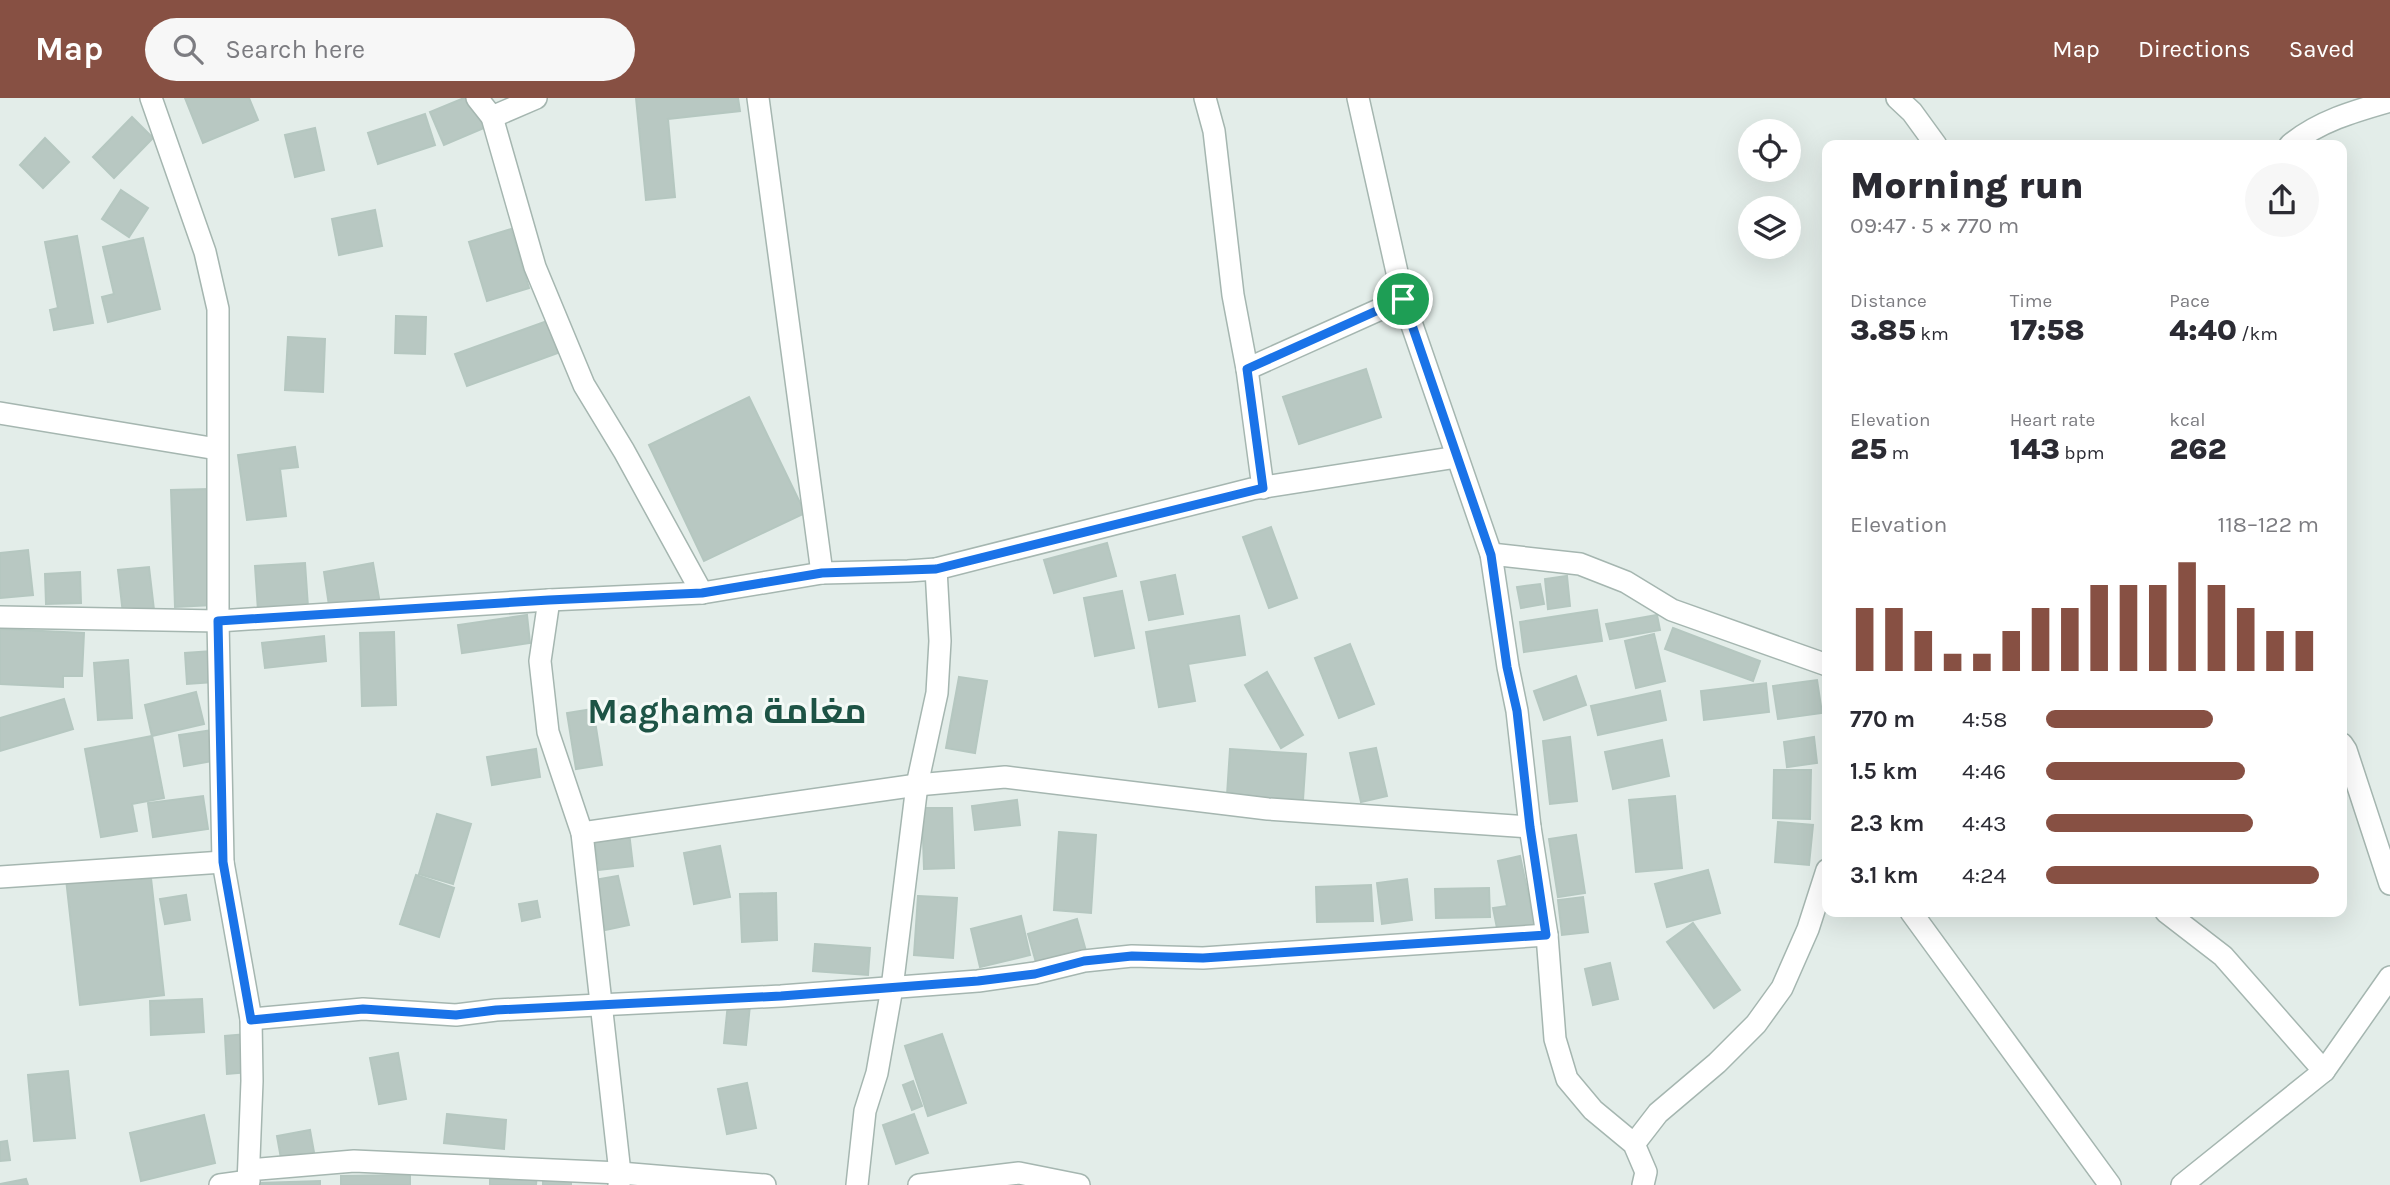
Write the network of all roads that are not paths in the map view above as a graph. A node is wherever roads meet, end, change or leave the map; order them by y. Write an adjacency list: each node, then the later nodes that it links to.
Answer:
1 (151, 98): 16 (street)
2 (477, 98): 10 (street)
3 (536, 98): 10 (street)
4 (758, 98): 21 (street)
5 (1205, 98): 14 (street)
6 (1358, 98): 13 (street)
7 (1897, 98): 11 (street)
8 (2390, 101): 9 (street)
9 (2344, 106): 12 (street)
10 (492, 117): 22 (street)
11 (1932, 140)
12 (2296, 140)
13 (1403, 299): 14 (street); 17 (street)
14 (1247, 369): 18 (street)
15 (0, 414): 16 (street)
16 (217, 449): 25 (street)
17 (1457, 457): 18 (street); 19 (street)
18 (1263, 488): 20 (street)
19 (1491, 555): 26 (street); 29 (street)
20 (936, 569): 21 (street); 28 (street)
21 (822, 573): 22 (street)
22 (702, 593): 23 (street)
23 (549, 600): 25 (street); 30 (street)
24 (0, 617): 25 (street)
25 (218, 621): 31 (street)
26 (1822, 663)
27 (2347, 753): 33 (street)
28 (917, 785): 29 (street); 30 (street); 39 (street)
29 (1530, 827): 37 (street)
30 (582, 833): 40 (street)
31 (223, 862): 32 (street); 41 (street)
32 (0, 877)
33 (2390, 884)
34 (1822, 886): 43 (street)
35 (1915, 917): 52 (street)
36 (2172, 917): 42 (street)
37 (1546, 935): 39 (street); 43 (street)
38 (2390, 976): 42 (street)
39 (892, 988): 40 (street); 48 (street)
40 (600, 1005): 41 (street); 45 (street)
41 (251, 1020): 44 (street)
42 (2324, 1071): 53 (street)
43 (1634, 1144): 51 (street)
44 (248, 1179): 45 (street); 46 (street)
45 (620, 1179): 47 (street)
46 (220, 1185)
47 (765, 1185)
48 (857, 1185)
49 (919, 1185): 50 (street)
50 (1079, 1185)
51 (1643, 1185)
52 (2110, 1185)
53 (2182, 1185)

